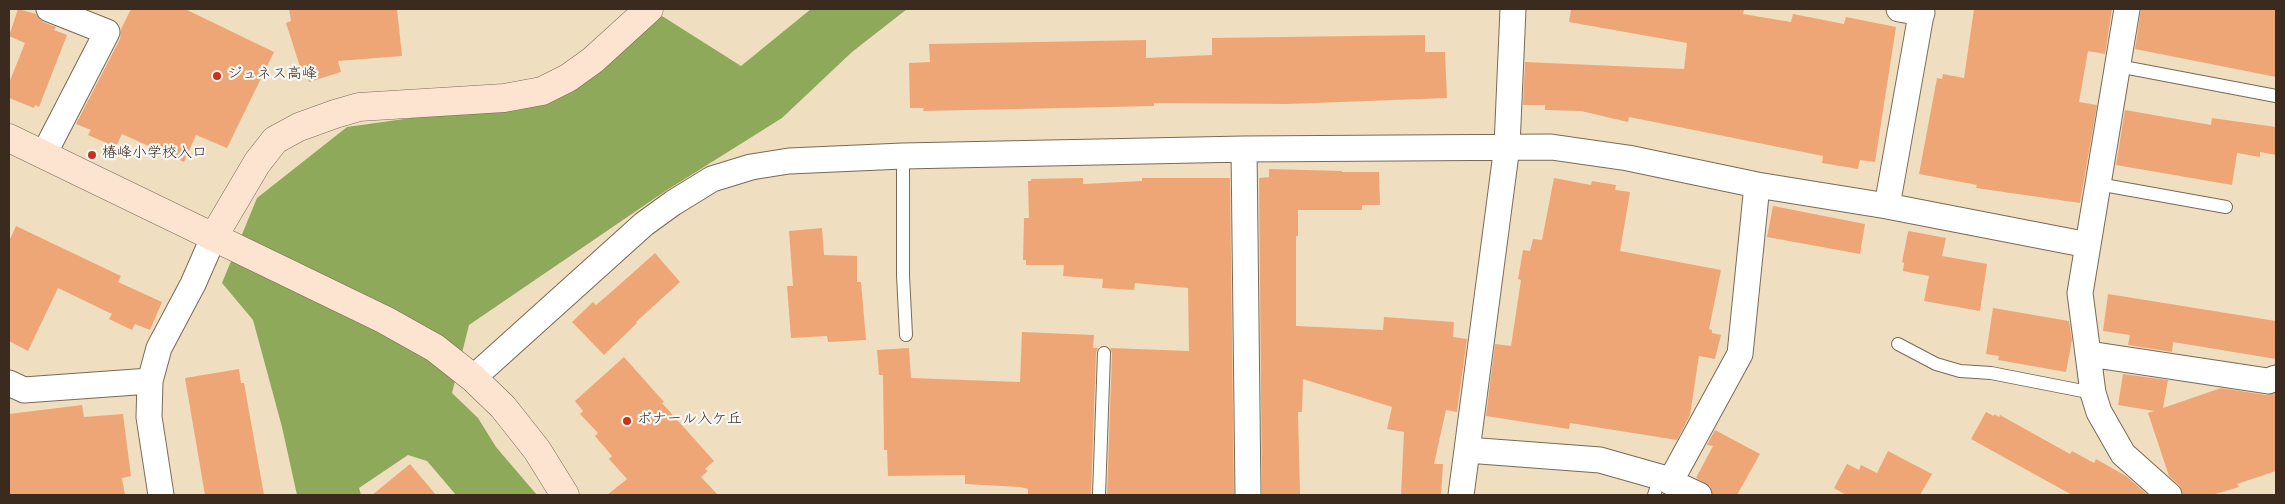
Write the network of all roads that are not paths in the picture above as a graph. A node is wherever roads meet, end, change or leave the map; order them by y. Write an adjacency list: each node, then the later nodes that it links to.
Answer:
1 (48, 9): 11 (street)
2 (649, 9): 17 (street)
3 (1513, 9): 9 (street)
4 (2127, 9): 6 (street)
5 (1914, 10): 15 (street)
6 (2118, 66): 7 (lane); 13 (street)
7 (2276, 96)
8 (9, 138): 11 (street)
9 (1507, 146): 10 (street); 14 (street); 28 (street)
10 (1244, 149): 12 (street); 33 (street)
11 (44, 154): 17 (street)
12 (903, 156): 19 (lane); 23 (street)
13 (2098, 184): 16 (lane); 18 (street)
14 (1757, 185): 15 (street); 29 (street)
15 (1887, 206): 18 (street)
16 (2226, 207)
17 (214, 236): 23 (street); 25 (street)
18 (2088, 245): 22 (street)
19 (906, 335)
20 (1898, 344): 27 (lane)
21 (1104, 353): 32 (lane)
22 (2089, 354): 24 (street); 27 (street)
23 (473, 378): 31 (street)
24 (2276, 378)
25 (150, 381): 26 (street); 30 (street)
26 (9, 383)
27 (2093, 393): 36 (street)
28 (1467, 450): 29 (street); 34 (street)
29 (1661, 485): 35 (street)
30 (161, 495)
31 (565, 495)
32 (1099, 495)
33 (1248, 495)
34 (1461, 495)
35 (1699, 495)
36 (2168, 495)

